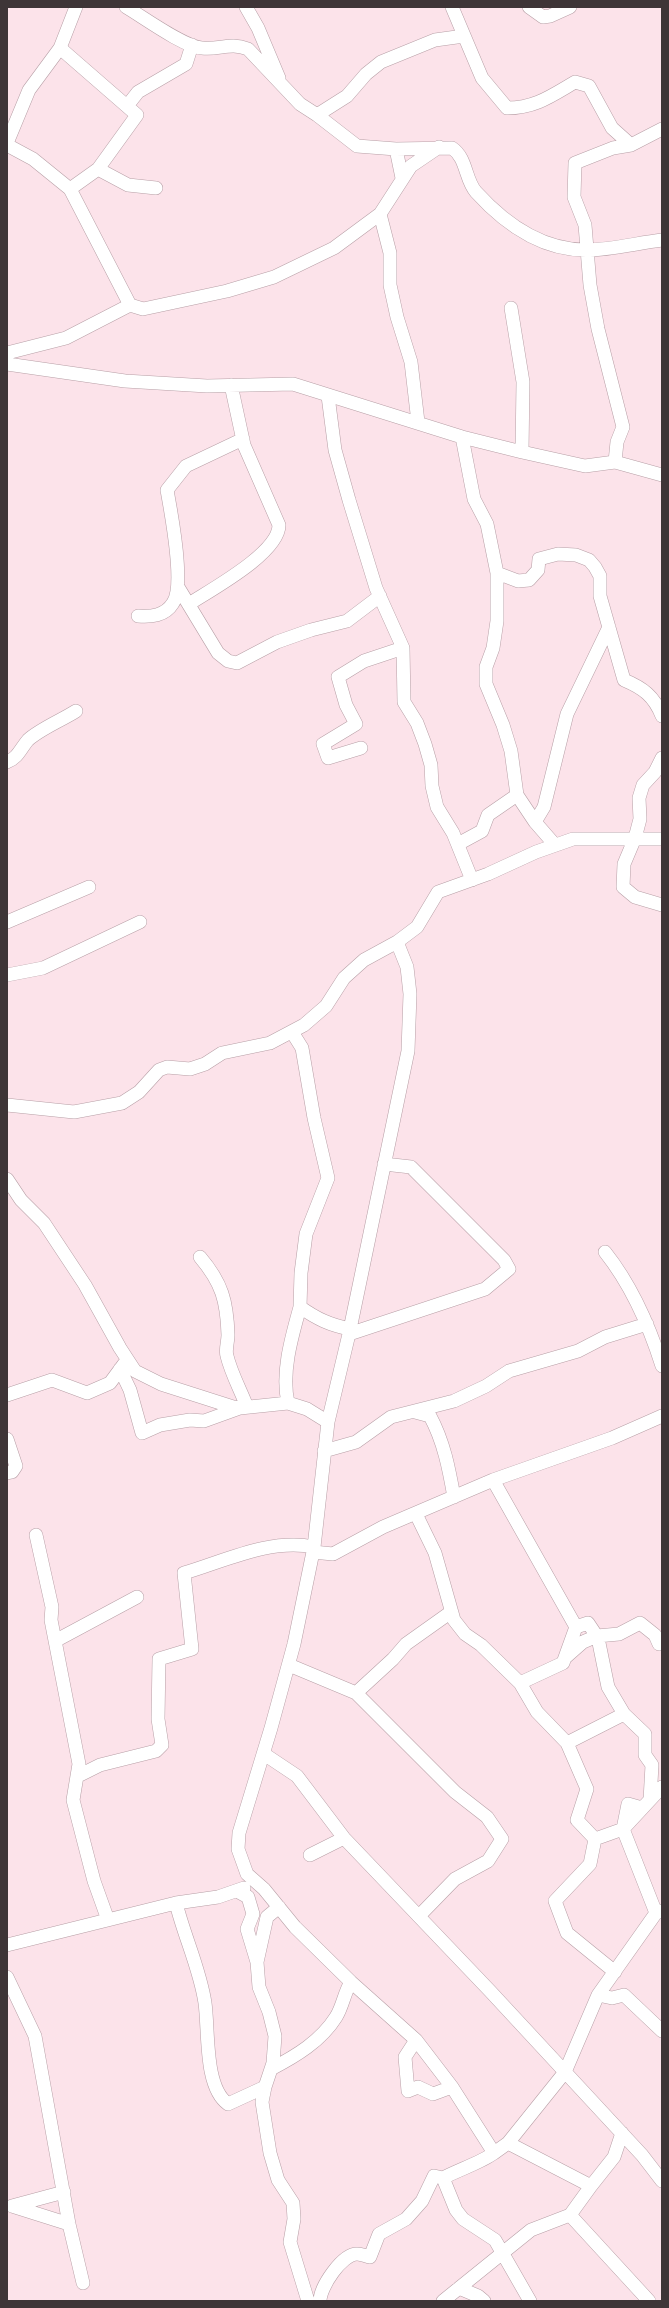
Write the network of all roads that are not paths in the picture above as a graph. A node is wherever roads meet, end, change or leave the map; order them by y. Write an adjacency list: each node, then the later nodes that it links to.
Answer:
1 (76, 7): 9 (street)
2 (126, 7): 8 (street)
3 (246, 7): 10 (street)
4 (452, 7): 7 (street)
5 (529, 7): 6 (street)
6 (570, 7)
7 (464, 36): 12 (street); 15 (street)
8 (192, 45): 10 (street); 11 (street)
9 (60, 48): 11 (street); 14 (street)
10 (283, 87): 12 (street)
11 (127, 106): 18 (street)
12 (317, 115): 17 (street)
13 (662, 129): 15 (street)
14 (7, 144): 21 (street)
15 (631, 144): 24 (street)
16 (439, 147): 17 (street); 19 (street); 24 (street)
17 (396, 149): 19 (street)
18 (98, 169): 20 (street); 21 (street)
19 (402, 178): 22 (street)
20 (156, 188)
21 (70, 189): 25 (street)
22 (380, 214): 25 (street); 31 (street)
23 (662, 240): 24 (street)
24 (586, 250): 35 (street)
25 (130, 305): 27 (street)
26 (511, 308): 34 (street)
27 (7, 353)
28 (7, 364): 29 (street)
29 (231, 385): 30 (street); 33 (street)
30 (328, 396): 31 (street); 39 (street)
31 (418, 422): 32 (street)
32 (462, 437): 34 (street); 37 (street)
33 (243, 439): 38 (street); 40 (street)
34 (522, 452): 35 (street)
35 (615, 462): 36 (street)
36 (662, 475)
37 (497, 573): 42 (street); 49 (street)
38 (178, 587): 40 (street); 41 (street)
39 (380, 596): 40 (street); 43 (street)
40 (189, 604)
41 (138, 616)
42 (609, 627): 45 (street); 50 (street)
43 (403, 648): 46 (street); 53 (street)
44 (76, 711): 48 (street)
45 (662, 716)
46 (361, 748)
47 (662, 758): 51 (street)
48 (7, 762)
49 (517, 795): 50 (street); 53 (street)
50 (534, 822): 54 (street)
51 (635, 838): 52 (street); 54 (street); 57 (street)
52 (662, 839)
53 (458, 844): 55 (street)
54 (556, 846): 55 (street)
55 (472, 880): 60 (street)
56 (89, 887): 58 (street)
57 (662, 905)
58 (7, 922)
59 (140, 922): 61 (street)
60 (397, 942): 62 (street); 64 (street)
61 (7, 975)
62 (292, 1032): 63 (street); 68 (street)
63 (7, 1105)
64 (384, 1164): 70 (street); 70 (street)
65 (7, 1180): 71 (street)
66 (605, 1252): 69 (street)
67 (200, 1257): 77 (street)
68 (300, 1307): 70 (street); 76 (street)
69 (647, 1324): 72 (street); 78 (street)
70 (350, 1331): 80 (street)
71 (124, 1364): 73 (street); 74 (street); 77 (street)
72 (662, 1366)
73 (110, 1383): 74 (street); 75 (street)
74 (129, 1388): 77 (street)
75 (7, 1395)
76 (288, 1403): 77 (street); 80 (street)
77 (244, 1408)
78 (414, 1411): 82 (street); 85 (street)
79 (662, 1416): 84 (street)
80 (328, 1422): 82 (street)
81 (7, 1439): 83 (street)
82 (324, 1451): 88 (street)
83 (7, 1473)
84 (493, 1480): 85 (street); 91 (street)
85 (454, 1497): 86 (street)
86 (416, 1514): 88 (street); 90 (street)
87 (36, 1535): 93 (street)
88 (313, 1549): 96 (street); 102 (street)
89 (137, 1598): 93 (street)
90 (451, 1612): 97 (street); 98 (street)
91 (576, 1627): 92 (street); 95 (street)
92 (596, 1636): 94 (street); 95 (street); 99 (street)
93 (55, 1641): 102 (street)
94 (659, 1644)
95 (565, 1658): 97 (street)
96 (289, 1665): 98 (street); 101 (street)
97 (520, 1683): 100 (street)
98 (356, 1693): 114 (street)
99 (624, 1714): 100 (street); 104 (street)
100 (567, 1743): 107 (street)
101 (264, 1754): 106 (street); 109 (street)
102 (78, 1776): 115 (street)
103 (662, 1786): 104 (street)
104 (646, 1804): 105 (street)
105 (623, 1829): 107 (street); 113 (street)
106 (344, 1838): 108 (street); 114 (street)
107 (595, 1839): 118 (street)
108 (310, 1855)
109 (258, 1883): 110 (street); 112 (street)
110 (237, 1890): 111 (street); 117 (street)
111 (176, 1903): 115 (street); 126 (street)
112 (278, 1907): 117 (street); 120 (street)
113 (659, 1912): 118 (street)
114 (419, 1916): 125 (street)
115 (108, 1920): 116 (street)
116 (7, 1945)
117 (257, 1962): 124 (street)
118 (615, 1972): 121 (street)
119 (7, 1977): 134 (street)
120 (351, 1982): 123 (street); 124 (street)
121 (598, 1995): 122 (street); 125 (street)
122 (662, 2031)
123 (416, 2040): 127 (street); 127 (street)
124 (271, 2069): 126 (street)
125 (566, 2072): 128 (street); 129 (street)
126 (265, 2086): 141 (street)
127 (452, 2087): 130 (street)
128 (622, 2133): 132 (street); 133 (street)
129 (508, 2143): 130 (street); 133 (street)
130 (494, 2153): 131 (street)
131 (443, 2178): 138 (street); 142 (street)
132 (662, 2182)
133 (591, 2186): 136 (street)
134 (64, 2192): 135 (street); 137 (street)
135 (9, 2206): 137 (street)
136 (570, 2215): 138 (street); 146 (street)
137 (69, 2224): 139 (street)
138 (503, 2253): 140 (street); 145 (street)
139 (83, 2283)
140 (459, 2288): 143 (street); 144 (street)
141 (308, 2301)
142 (320, 2301)
143 (442, 2301)
144 (484, 2301)
145 (530, 2301)
146 (649, 2301)

